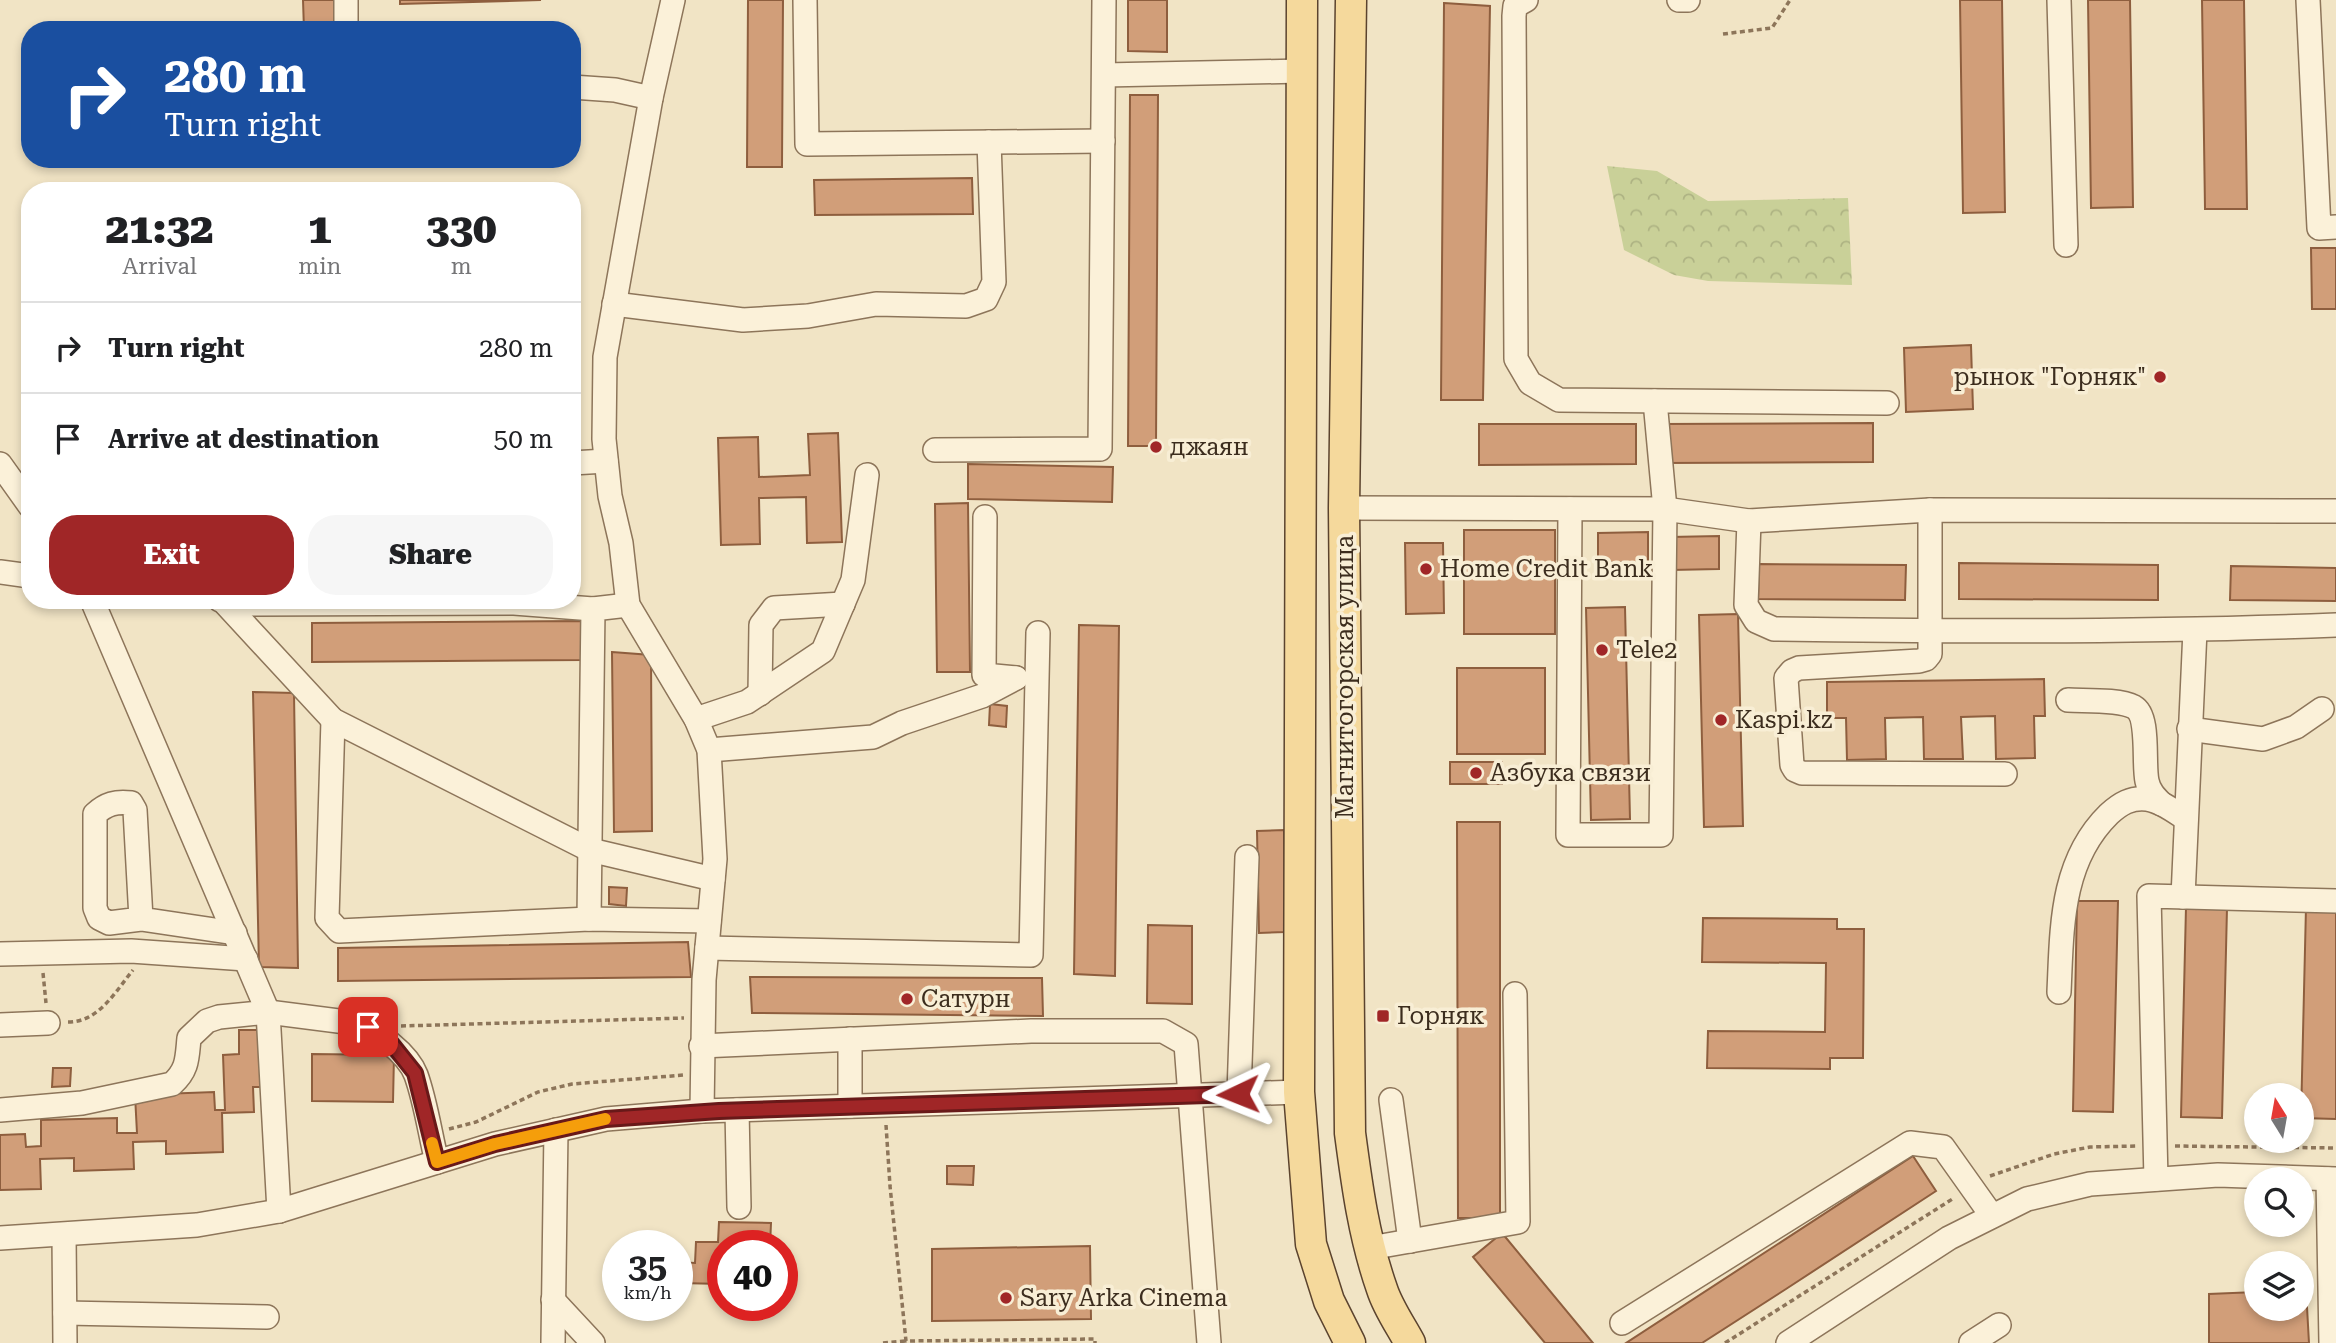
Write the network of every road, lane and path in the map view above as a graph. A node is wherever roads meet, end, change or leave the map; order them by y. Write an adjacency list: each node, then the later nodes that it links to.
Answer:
1 (346, 0): 13 (street)
2 (673, 0): 18 (street)
3 (805, 0): 20 (street)
4 (1104, 0): 16 (street)
5 (1302, 0): 15 (main road, Магнитогорская улица)
6 (1351, 0): 32 (main road, Магнитогорская улица)
7 (1527, 0): 24 (street)
8 (1679, 0): 9 (street)
9 (1688, 0)
10 (1790, 0): 14 (path)
11 (2059, 0): 22 (street)
12 (2308, 0): 21 (street)
13 (346, 21)
14 (1723, 34)
15 (1302, 71): 16 (street); 86 (main road, Магнитогорская улица)
16 (1104, 75): 19 (street)
17 (581, 88): 18 (street)
18 (651, 98): 23 (street)
19 (1103, 141): 20 (street); 26 (street)
20 (989, 142): 23 (street)
21 (2336, 227)
22 (2066, 245)
23 (614, 304): 27 (street)
24 (1655, 401): 25 (street); 34 (street)
25 (1887, 403)
26 (935, 450)
27 (606, 461): 28 (street); 42 (street)
28 (581, 462)
29 (0, 464): 31 (street)
30 (867, 475): 41 (street)
31 (21, 493)
32 (1344, 508): 33 (street); 106 (main road, Магнитогорская улица)
33 (1570, 509): 34 (street); 34 (street)
34 (1665, 509): 38 (street)
35 (1930, 510): 36 (street); 38 (street); 49 (street)
36 (2336, 511)
37 (985, 517): 51 (street)
38 (1749, 521): 49 (street)
39 (0, 572): 40 (street)
40 (21, 575)
41 (843, 604): 52 (street); 52 (street)
42 (628, 605): 46 (street); 55 (street)
43 (581, 608): 46 (street)
44 (96, 609): 70 (street)
45 (229, 609): 56 (street)
46 (593, 609): 62 (street)
47 (2336, 625): 48 (street)
48 (2195, 630): 49 (street); 57 (street)
49 (1931, 631): 59 (street)
50 (1038, 633): 51 (street)
51 (1026, 680): 58 (street); 71 (street)
52 (760, 694): 55 (street)
53 (2068, 700): 60 (street)
54 (2322, 709): 57 (street)
55 (696, 719): 58 (street)
56 (333, 720): 62 (street); 68 (street)
57 (2189, 729): 61 (street)
58 (709, 750): 64 (street)
59 (2005, 774)
60 (2162, 804): 61 (street); 76 (street)
61 (2186, 819): 65 (street)
62 (590, 850): 64 (street); 68 (street)
63 (1247, 857): 87 (street)
64 (713, 879): 69 (street)
65 (2183, 897): 66 (street); 98 (street)
66 (2336, 901)
67 (141, 919): 67 (street); 70 (street)
68 (589, 919): 69 (street)
69 (709, 920): 71 (street)
70 (234, 933): 75 (street)
71 (707, 948): 79 (street)
72 (149, 951): 73 (street); 75 (street); 80 (path)
73 (41, 953): 74 (street); 80 (path)
74 (0, 954)
75 (246, 959): 78 (street)
76 (2059, 992)
77 (1515, 994): 105 (street)
78 (268, 1012): 82 (street); 92 (street); 101 (street)
79 (702, 1017): 82 (path); 84 (street)
80 (48, 1023): 81 (street)
81 (0, 1025)
82 (368, 1027): 96 (street)
83 (849, 1039): 84 (street); 88 (street); 90 (street)
84 (701, 1045): 85 (street)
85 (702, 1073): 94 (street); 96 (path)
86 (1299, 1092): 87 (street); 119 (main road, Магнитогорская улица)
87 (1238, 1094): 88 (street)
88 (1191, 1096): 91 (street); 118 (street)
89 (1391, 1100): 105 (street)
90 (850, 1106): 91 (street); 93 (street)
91 (885, 1106): 112 (path)
92 (0, 1110)
93 (737, 1110): 94 (street); 100 (street)
94 (702, 1111): 95 (street)
95 (556, 1130): 97 (street); 107 (street)
96 (430, 1134): 97 (street)
97 (437, 1162): 101 (street)
98 (2156, 1179): 99 (street); 102 (street)
99 (2332, 1179): 123 (street)
100 (739, 1207)
101 (279, 1211): 103 (street)
102 (1992, 1216): 110 (street); 121 (street)
103 (64, 1235): 104 (street); 108 (street)
104 (0, 1238)
105 (1410, 1241): 106 (street)
106 (1370, 1248): 120 (main road, Магнитогорская улица)
107 (553, 1300): 114 (street); 115 (street)
108 (65, 1313): 109 (street); 113 (street)
109 (267, 1317)
110 (1622, 1323)
111 (1999, 1325): 122 (street)
112 (906, 1341): 116 (path); 117 (path)
113 (65, 1343)
114 (553, 1343)
115 (593, 1343)
116 (883, 1343)
117 (1095, 1343)
118 (1209, 1343)
119 (1350, 1343)
120 (1410, 1343)
121 (1788, 1343)
122 (1971, 1343)
123 (2331, 1343)

